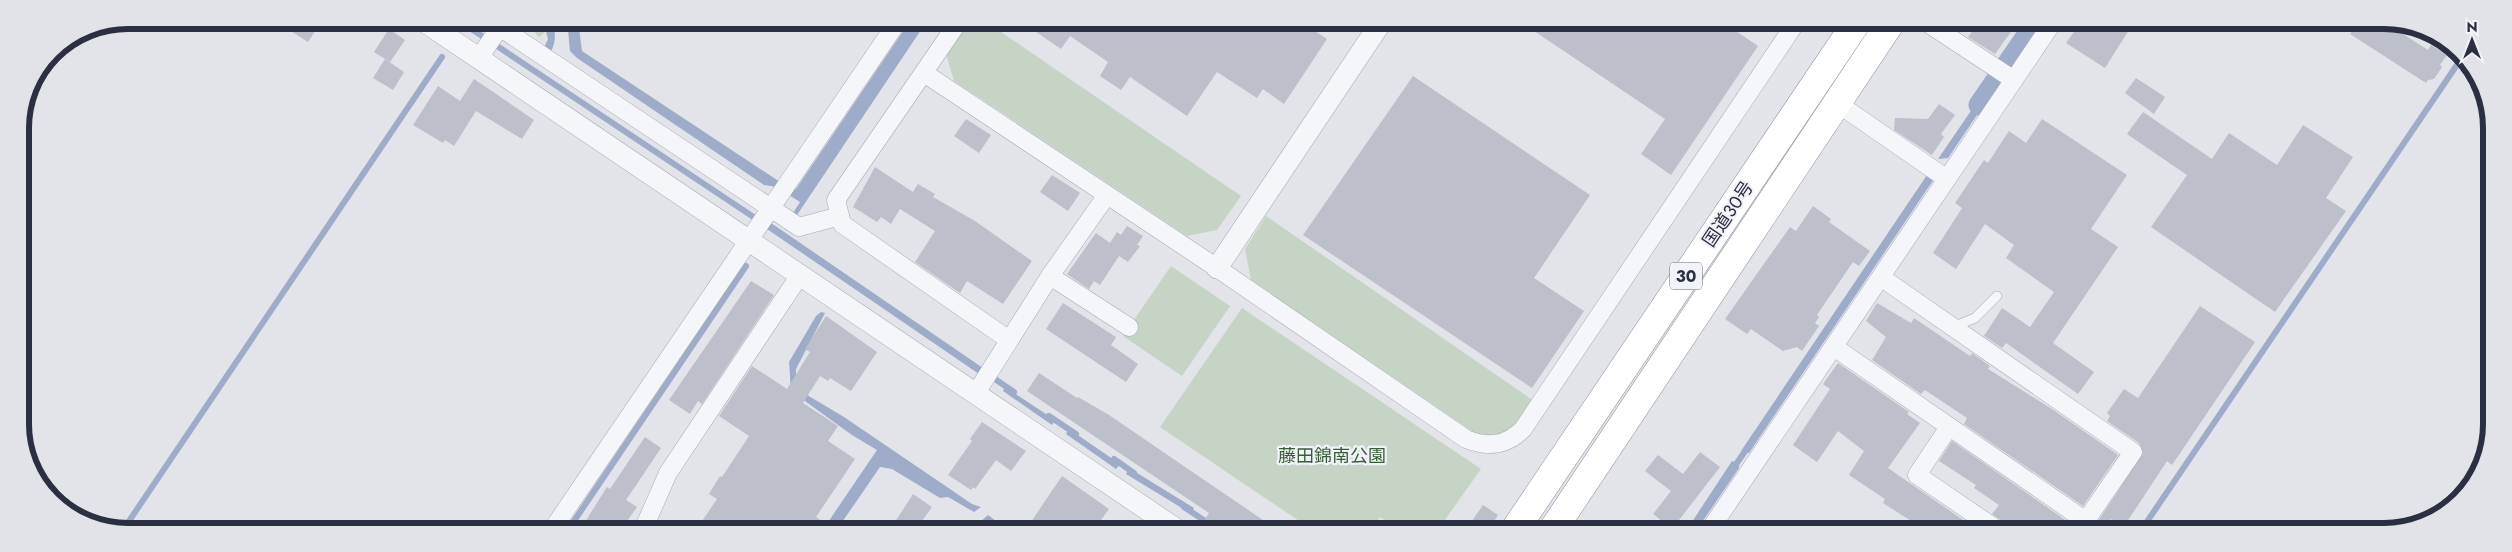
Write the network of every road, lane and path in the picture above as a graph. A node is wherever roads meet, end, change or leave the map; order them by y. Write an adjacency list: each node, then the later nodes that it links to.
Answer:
1 (456, 29): 10 (street)
2 (893, 29): 17 (street)
3 (954, 29): 11 (street)
4 (1377, 29): 18 (street)
5 (1792, 29): 18 (street)
6 (1852, 29): 32 (highway, 国道30号 / 30)
7 (1886, 29): 13 (highway, 国道30号 / 30)
8 (1937, 29): 12 (street)
9 (2047, 29): 12 (street)
10 (489, 38): 17 (street); 17 (street)
11 (924, 72): 15 (street); 16 (street)
12 (2006, 75): 14 (street)
13 (1837, 102): 14 (street); 33 (highway, 国道30号 / 30)
14 (1947, 179): 21 (street)
15 (1107, 195): 18 (street); 20 (street)
16 (840, 216): 17 (street); 25 (street)
17 (760, 223): 19 (street); 29 (street)
18 (1216, 268)
19 (800, 275): 27 (street); 30 (street)
20 (1050, 276): 23 (street); 25 (street)
21 (1882, 278): 24 (street); 26 (street)
22 (1997, 296): 24 (lane)
23 (1129, 327)
24 (1953, 327): 37 (street)
25 (1009, 340): 27 (street)
26 (1834, 346): 28 (street); 34 (street)
27 (983, 381): 31 (street)
28 (1949, 427): 35 (street); 36 (street)
29 (557, 523)
30 (646, 523)
31 (1169, 523)
32 (1519, 523)
33 (1557, 523)
34 (1714, 523)
35 (1986, 523)
36 (2078, 523)
37 (2084, 523)

